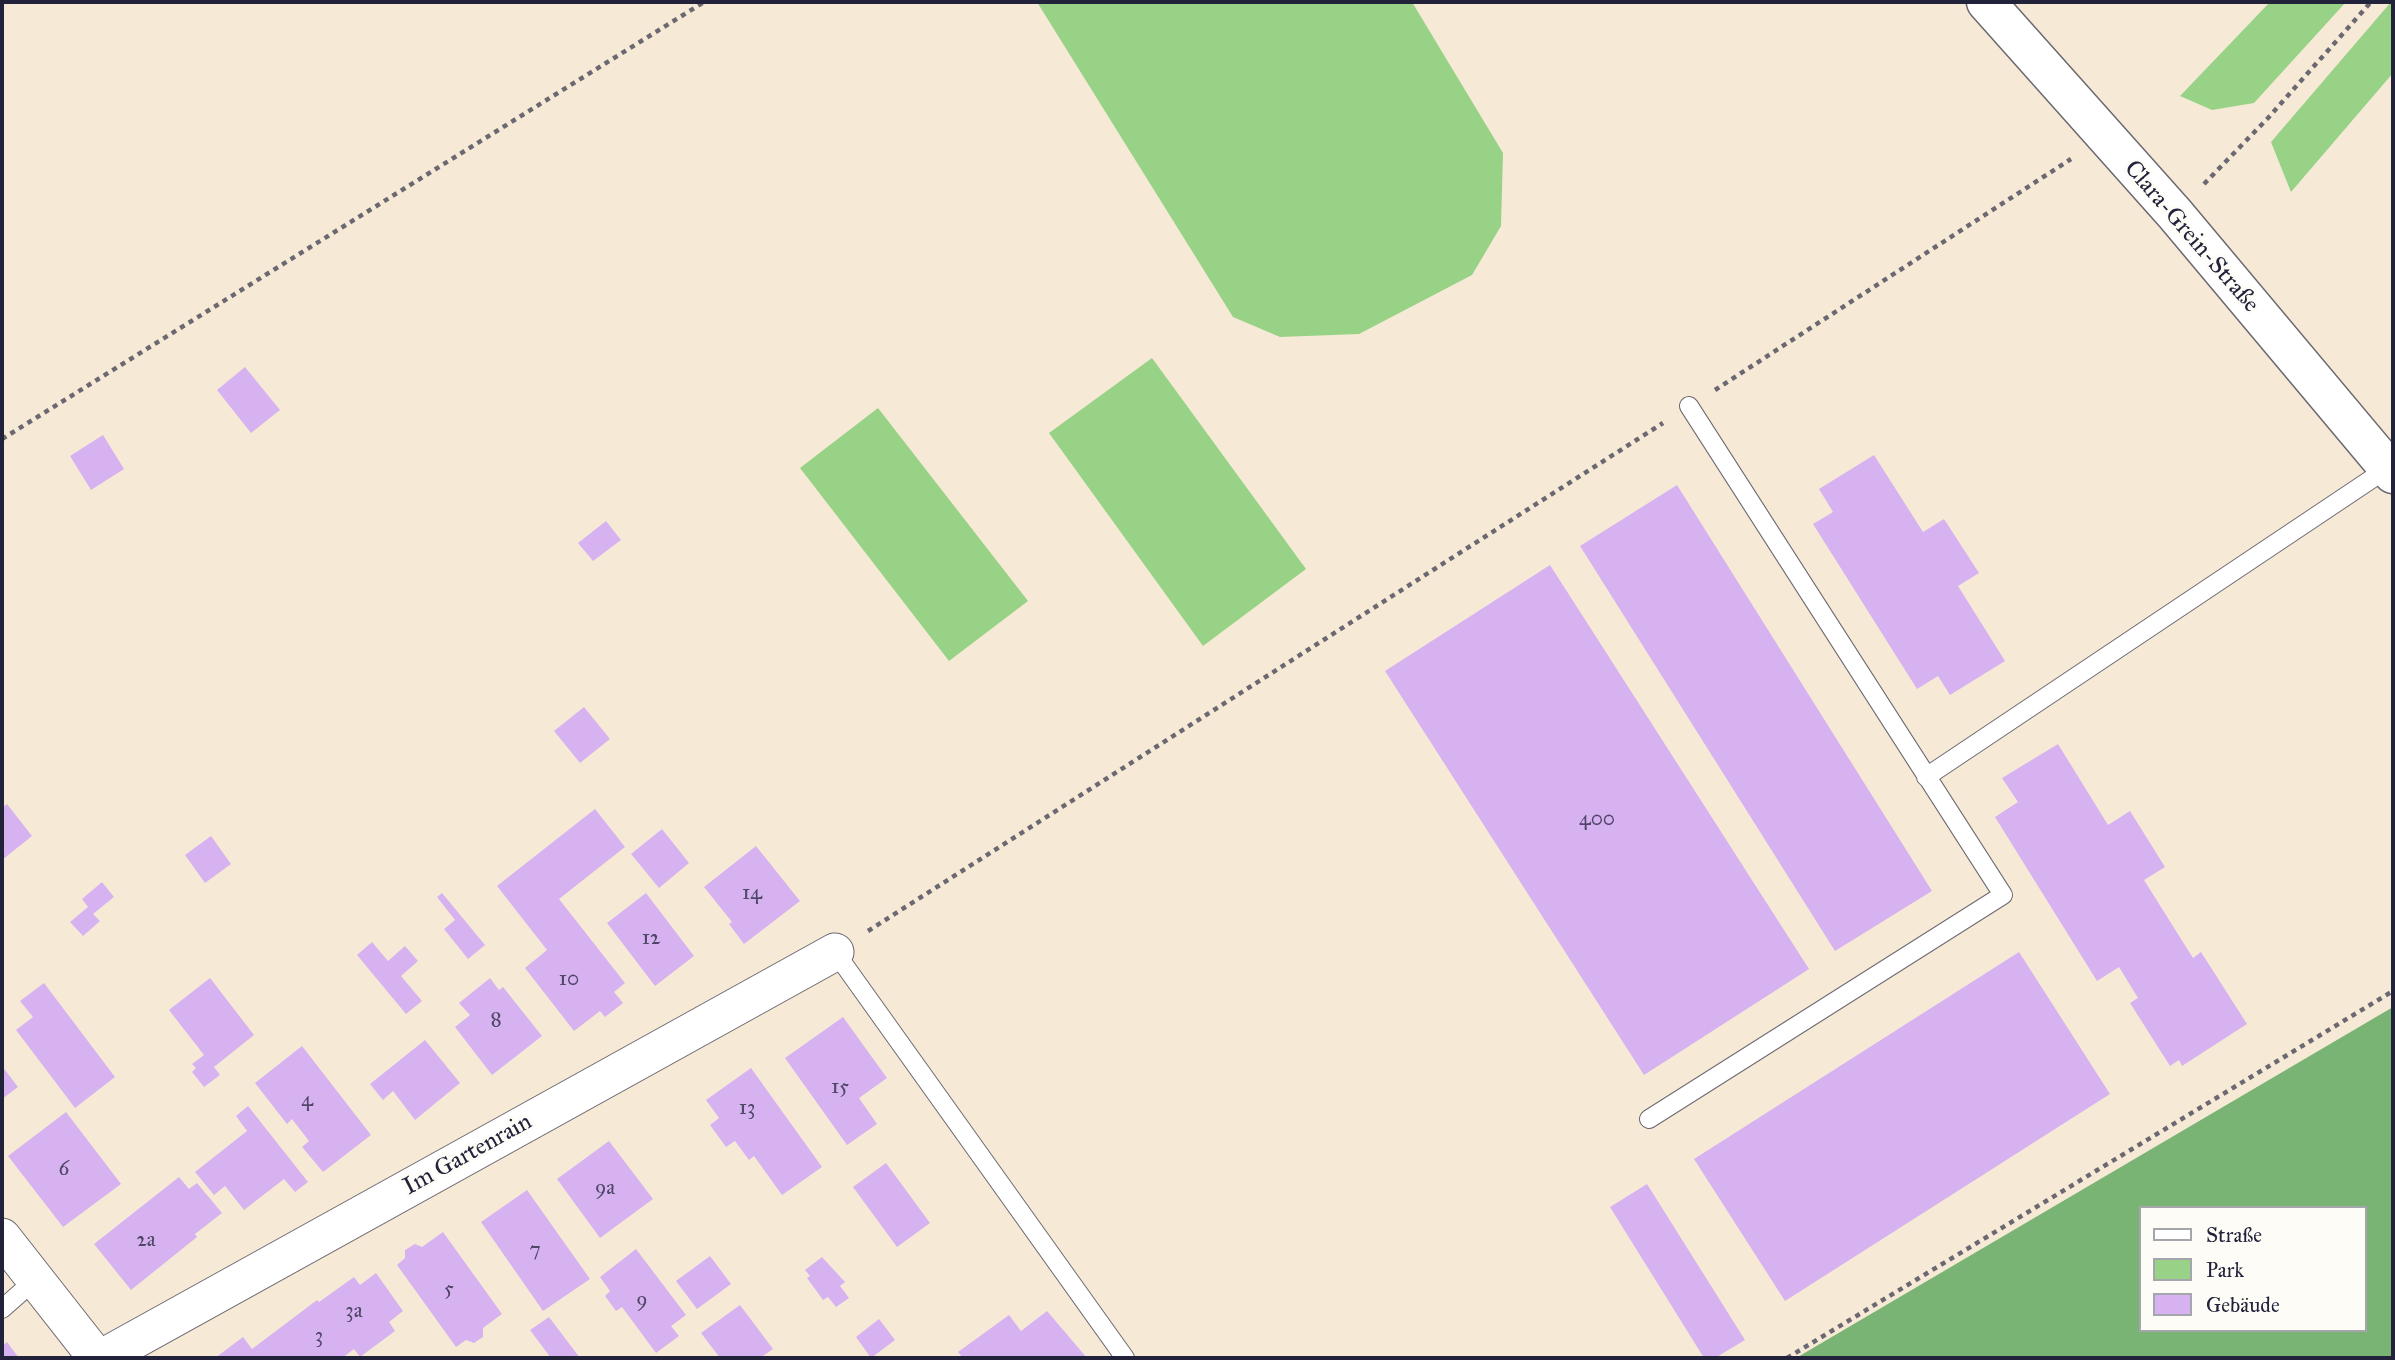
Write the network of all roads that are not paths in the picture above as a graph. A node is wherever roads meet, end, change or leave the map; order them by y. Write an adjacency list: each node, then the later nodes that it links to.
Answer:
1 (1986, 2): 3 (street, Clara-Grein-Straße)
2 (1689, 406): 4 (lane)
3 (2390, 471): 4 (lane)
4 (1926, 777): 6 (lane)
5 (835, 952): 10 (street, Im Gartenrain); 11 (lane)
6 (1649, 1119)
7 (2, 1237): 8 (street)
8 (36, 1280): 9 (lane); 10 (street)
9 (2, 1309)
10 (99, 1358)
11 (1125, 1358)

